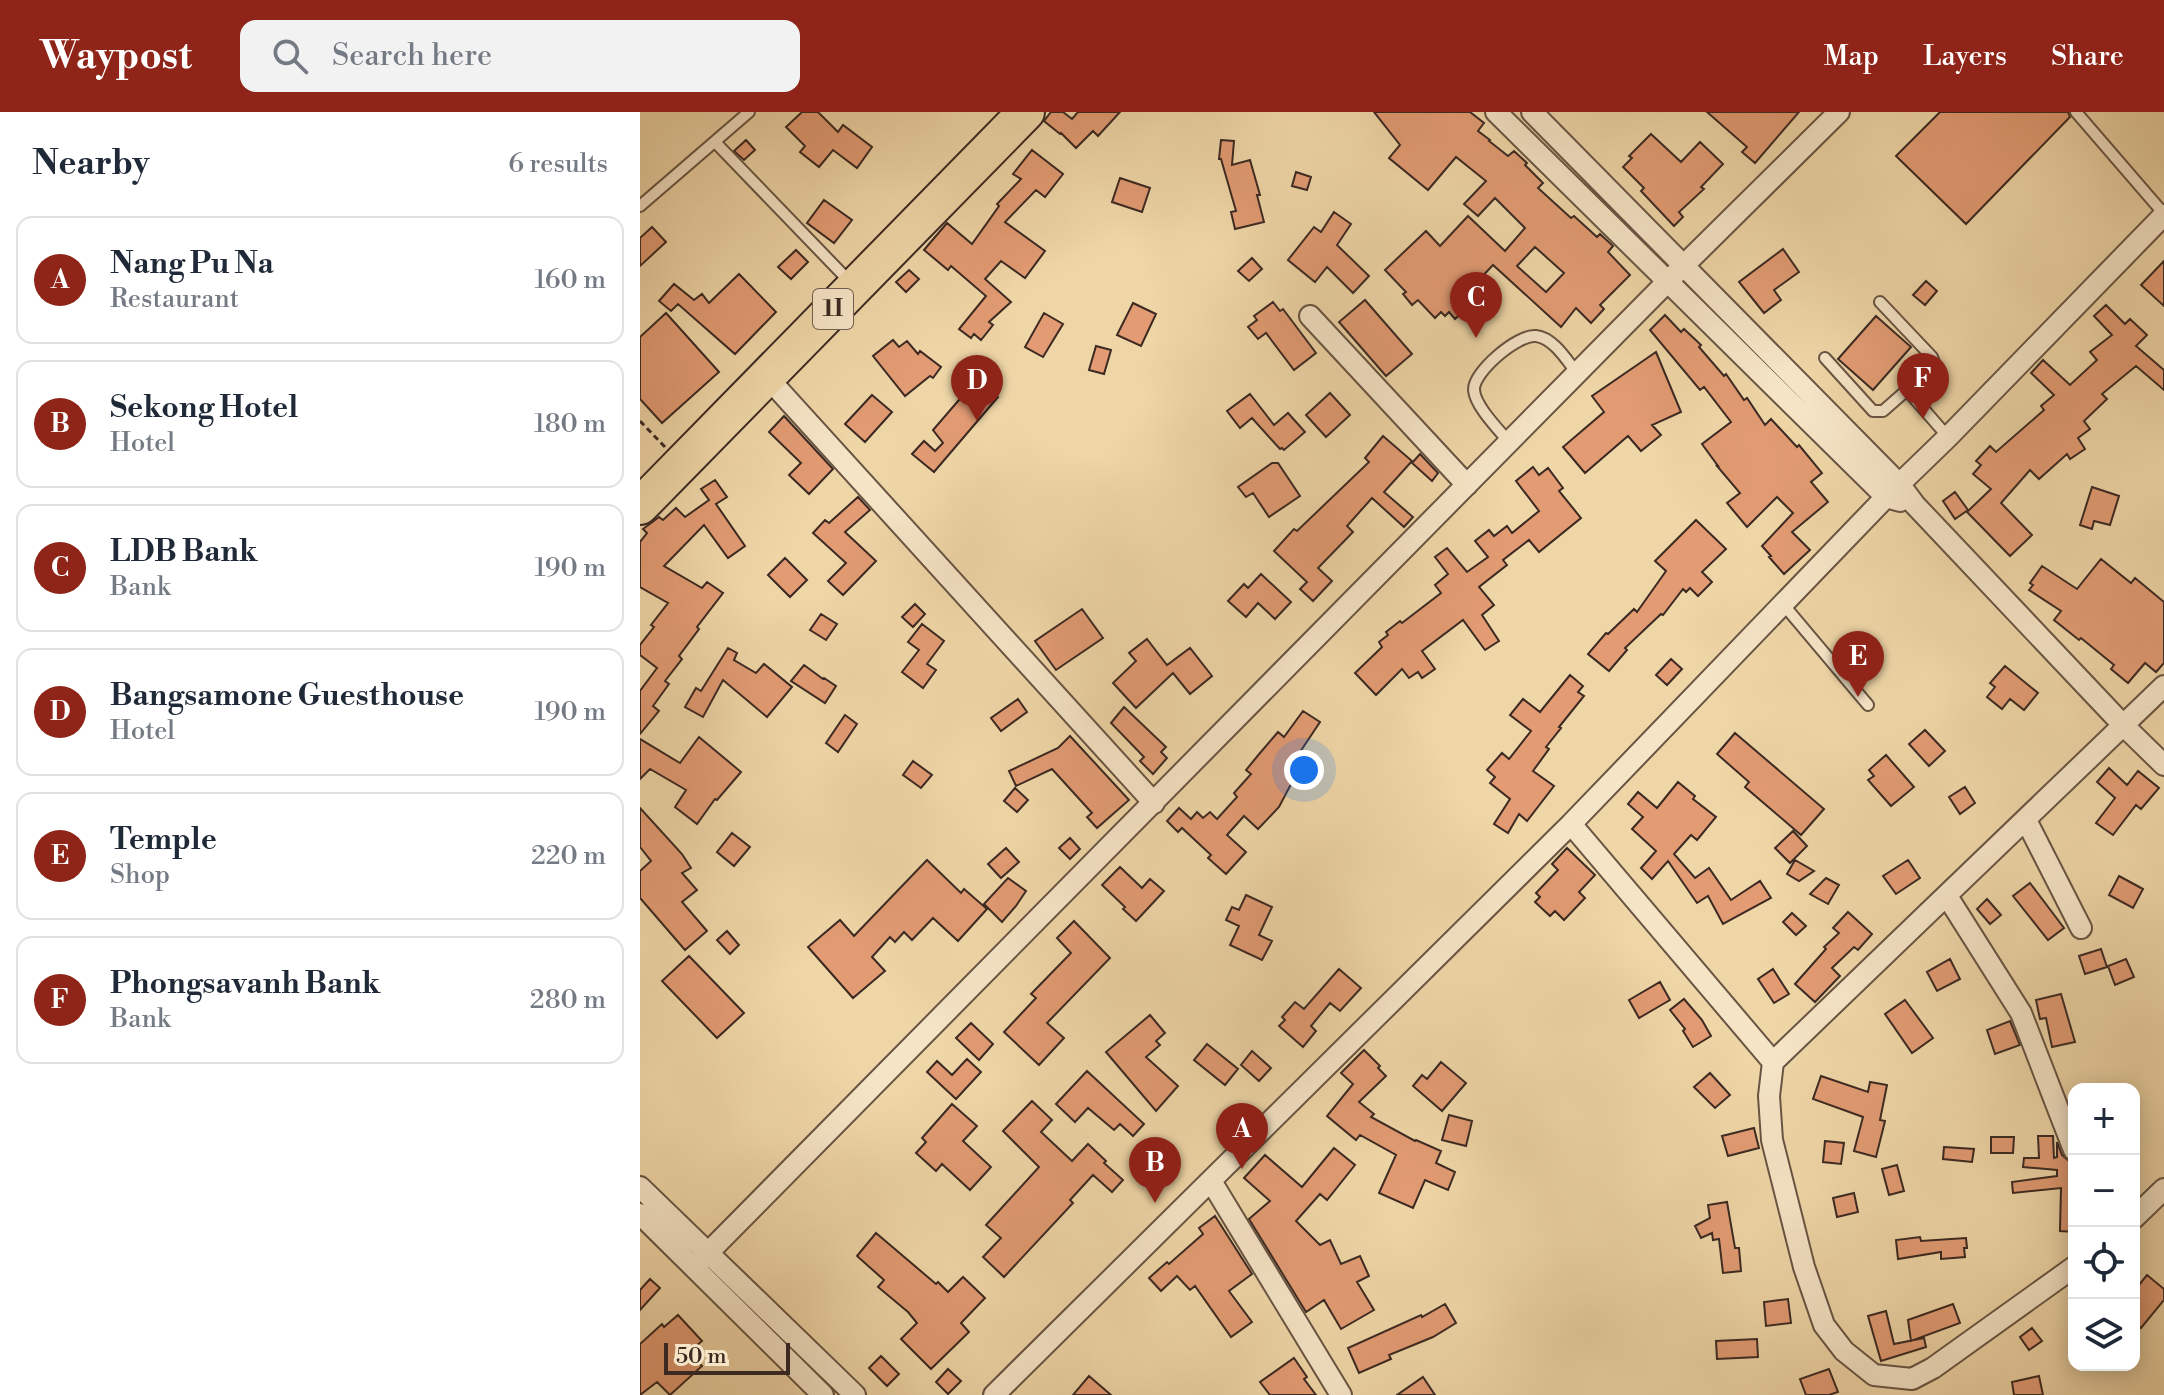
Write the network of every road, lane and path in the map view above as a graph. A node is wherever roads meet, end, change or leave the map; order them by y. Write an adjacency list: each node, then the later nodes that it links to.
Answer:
1 (749, 112): 7 (lane)
2 (1026, 112): 12 (highway, 1I)
3 (1496, 112): 11 (street)
4 (1532, 112): 10 (street)
5 (1839, 112): 10 (street)
6 (2076, 112): 9 (lane)
7 (715, 142): 8 (lane); 12 (lane)
8 (640, 206)
9 (2164, 214): 20 (street)
10 (1685, 265): 11 (street); 24 (street)
11 (1668, 281): 16 (street); 24 (street)
12 (855, 287): 17 (highway, 1I)
13 (1880, 302): 18 (lane)
14 (1310, 316): 23 (street)
15 (1825, 358): 18 (lane)
16 (1577, 373): 21 (street); 21 (lane)
17 (767, 377): 22 (highway, 1I); 31 (street)
18 (1907, 390): 20 (lane)
19 (640, 421): 22 (path)
20 (1948, 437): 24 (street)
21 (1509, 442): 23 (street)
22 (681, 464): 25 (highway, 1I)
23 (1467, 485): 31 (street)
24 (1893, 491): 26 (street); 29 (street)
25 (640, 506)
26 (1783, 604): 28 (lane); 33 (street)
27 (2164, 686): 29 (street)
28 (1868, 705)
29 (2124, 726): 30 (street); 32 (street)
30 (2164, 765)
31 (1154, 803): 43 (street)
32 (2026, 820): 34 (street); 35 (street)
33 (1571, 824): 36 (street); 38 (street)
34 (1947, 896): 36 (street); 37 (street)
35 (2081, 928)
36 (1773, 1062): 44 (street)
37 (2068, 1134)
38 (1211, 1181): 47 (street); 48 (street)
39 (640, 1187): 43 (street)
40 (2164, 1189): 41 (street)
41 (2140, 1212)
42 (640, 1214): 43 (street)
43 (701, 1259): 45 (street); 46 (street)
44 (2068, 1271)
45 (823, 1395)
46 (855, 1395)
47 (994, 1395)
48 (1341, 1395)

